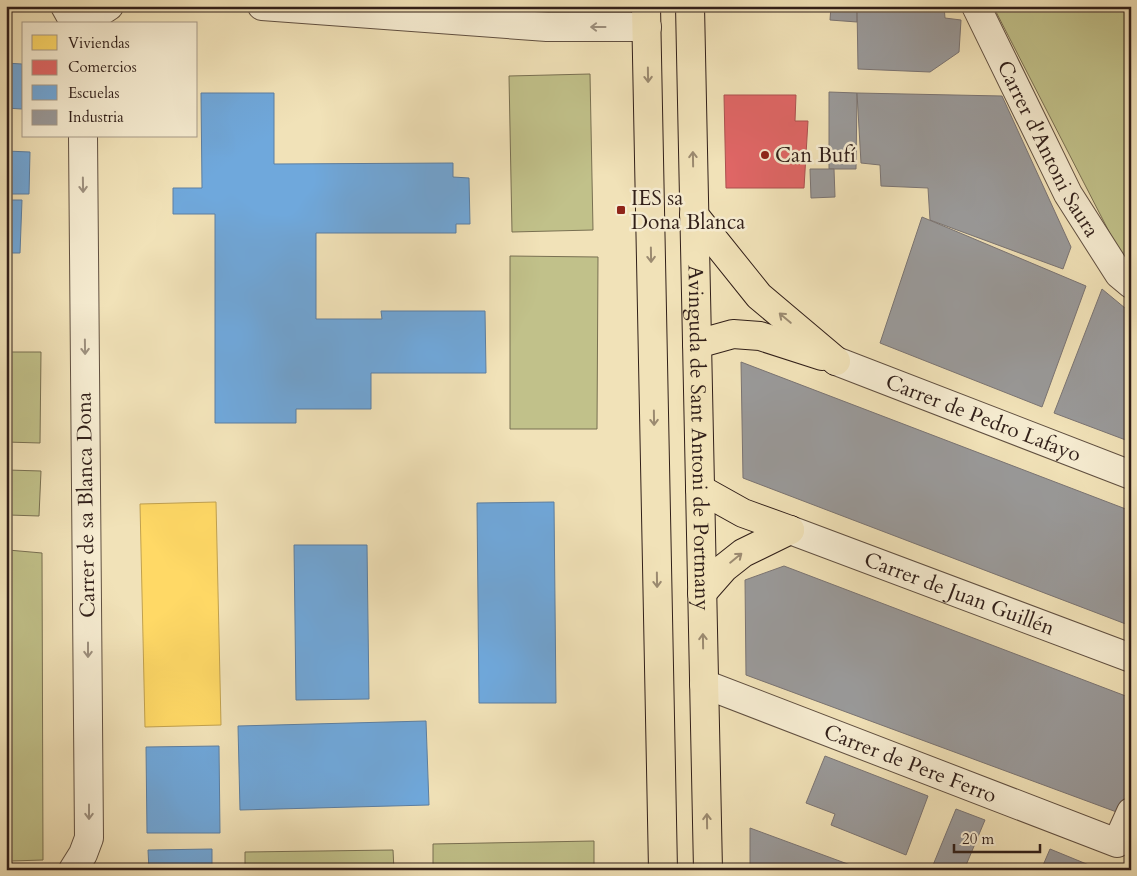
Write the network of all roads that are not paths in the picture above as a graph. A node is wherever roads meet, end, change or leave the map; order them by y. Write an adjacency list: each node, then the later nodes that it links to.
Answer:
1 (65, 6): 7 (street)
2 (109, 6): 8 (street)
3 (690, 6): 10 (main road, Avinguda de Sant Antoni de Portmany, one-way to 3)
4 (976, 6): 11 (street, Carrer d'Antoni Saura)
5 (273, 7): 6 (street, one-way to 5)
6 (647, 16): 22 (main road, Avinguda de Sant Antoni de Portmany, one-way to 22)
7 (74, 22)
8 (93, 22)
9 (83, 138): 21 (street, Carrer de sa Blanca Dona, one-way to 21)
10 (694, 215): 12 (main road, Avinguda de Sant Antoni de Portmany); 13 (main road, one-way to 10)
11 (1131, 284)
12 (697, 344): 13 (main road); 15 (main road, Avinguda de Sant Antoni de Portmany)
13 (836, 361): 14 (street, Carrer de Pedro Lafayo)
14 (1131, 475)
15 (700, 489): 16 (main road); 17 (main road, Avinguda de Sant Antoni de Portmany)
16 (790, 530): 17 (main road, one-way to 16); 18 (street, Carrer de Juan Guillén)
17 (702, 593): 19 (main road, Avinguda de Sant Antoni de Portmany, one-way to 17)
18 (1131, 658)
19 (704, 684): 20 (street, Carrer de Pere Ferro); 23 (main road, Avinguda de Sant Antoni de Portmany, one-way to 19)
20 (1131, 812)
21 (73, 870)
22 (663, 870)
23 (708, 870)

